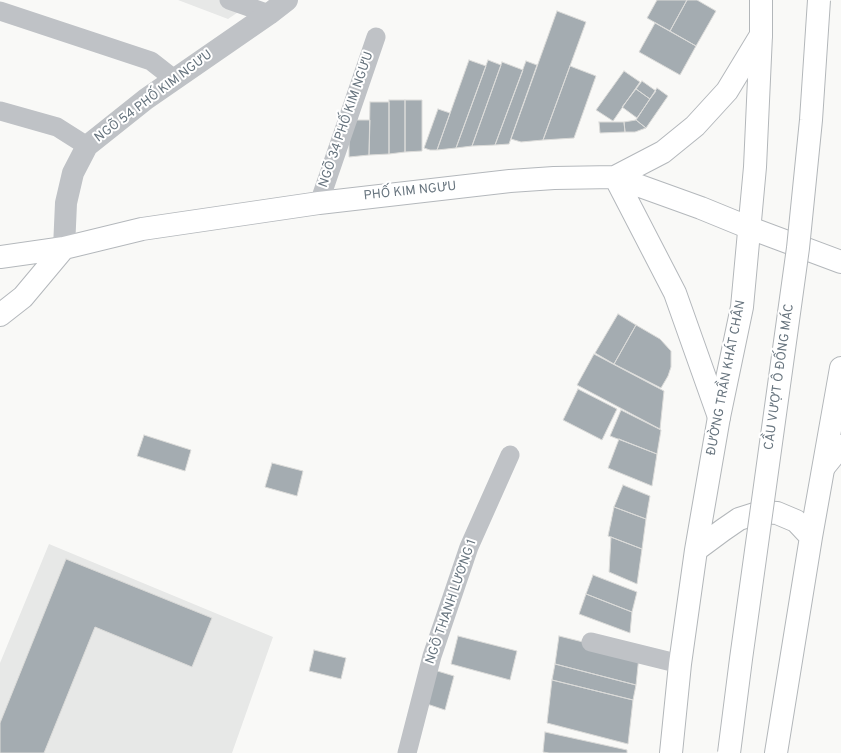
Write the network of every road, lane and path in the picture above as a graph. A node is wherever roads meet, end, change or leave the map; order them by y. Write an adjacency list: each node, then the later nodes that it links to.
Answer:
1 (229, 0): 6 (lane)
2 (287, 0): 6 (street, NGÕ 54 PHỐ KIM NGƯU)
3 (761, 0): 7 (main road, ĐƯỜNG TRẦN KHÁT CHÂN)
4 (819, 0): 30 (main road, CẦU VƯỢT Ô ĐỐNG MÁC, bridge)
5 (0, 11): 9 (lane)
6 (269, 14): 9 (street, NGÕ 54 PHỐ KIM NGƯU)
7 (761, 35): 12 (main road); 14 (main road, ĐƯỜNG TRẦN KHÁT CHÂN)
8 (376, 37): 13 (lane, NGÕ 34 PHỐ KIM NGƯU)
9 (174, 79): 11 (street, NGÕ 54 PHỐ KIM NGƯU)
10 (0, 111): 11 (lane)
11 (87, 146): 15 (street, NGÕ 54 PHỐ KIM NGƯU)
12 (615, 177): 13 (main road, PHỐ KIM NGƯU); 14 (main road, PHỐ KIM NGƯU); 20 (main road)
13 (319, 203): 15 (main road, PHỐ KIM NGƯU)
14 (750, 228): 17 (main road, PHỐ KIM NGƯU); 20 (main road, ĐƯỜNG TRẦN KHÁT CHÂN)
15 (64, 248): 16 (main road, PHỐ KIM NGƯU); 18 (main road)
16 (0, 257)
17 (841, 262)
18 (0, 315)
19 (841, 368): 23 (main road)
20 (719, 417): 25 (main road, ĐƯỜNG TRẦN KHÁT CHÂN)
21 (841, 446): 23 (main road)
22 (510, 455): 28 (lane, NGÕ THANH LƯƠNG 1)
23 (824, 467): 24 (main road)
24 (811, 537): 25 (main road); 31 (main road)
25 (696, 550): 27 (main road, ĐƯỜNG TRẦN KHÁT CHÂN)
26 (591, 642): 27 (lane)
27 (680, 664): 29 (main road, ĐƯỜNG TRẦN KHÁT CHÂN)
28 (407, 753)
29 (671, 753)
30 (729, 753)
31 (776, 753)

